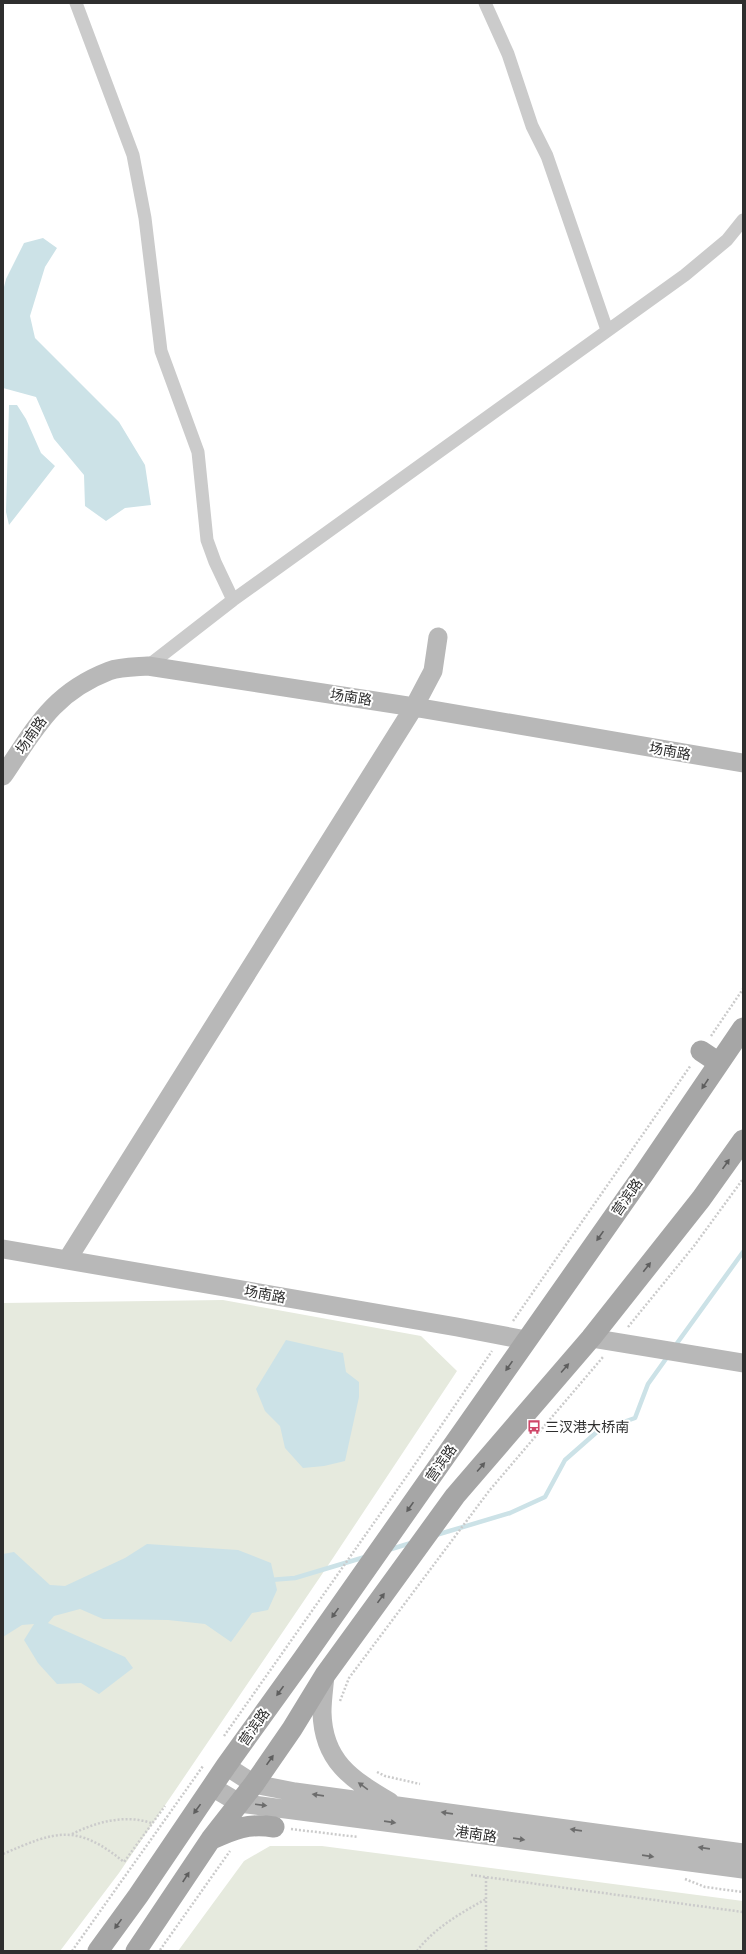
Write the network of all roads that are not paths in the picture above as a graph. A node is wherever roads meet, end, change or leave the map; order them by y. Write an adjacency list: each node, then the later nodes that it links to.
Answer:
1 (76, 3): 5 (street)
2 (485, 3): 4 (street)
3 (743, 220): 4 (street)
4 (607, 330): 5 (street)
5 (233, 600): 7 (street)
6 (438, 637): 8 (street)
7 (148, 666): 8 (street, 场南路); 10 (street, 场南路)
8 (414, 707): 9 (street, 场南路); 16 (street)
9 (743, 763)
10 (3, 776)
11 (743, 1028): 13 (main road, 营滨路)
12 (701, 1051): 13 (main road)
13 (719, 1063): 18 (main road, 营滨路, one-way to 18)
14 (743, 1140): 17 (main road, one-way to 14)
15 (3, 1249): 16 (street, 场南路)
16 (67, 1260): 18 (street, 场南路)
17 (591, 1338): 19 (street); 20 (main road, one-way to 17)
18 (526, 1340): 21 (main road, 营滨路, one-way to 21)
19 (743, 1363)
20 (325, 1675): 22 (main road, one-way to 20); 25 (street, one-way to 20)
21 (226, 1766): 22 (street, 港南路); 23 (main road, 营滨路)
22 (254, 1784): 24 (main road); 25 (street, 港南路, one-way to 22)
23 (212, 1787): 24 (street, 港南路); 30 (main road, 营滨路, one-way to 30)
24 (239, 1802): 27 (main road); 29 (street, 港南路, one-way to 29)
25 (396, 1806): 28 (street, 港南路, one-way to 25)
26 (274, 1827): 27 (main road)
27 (211, 1839): 31 (main road, one-way to 27)
28 (743, 1853)
29 (743, 1869)
30 (98, 1951)
31 (136, 1951)

